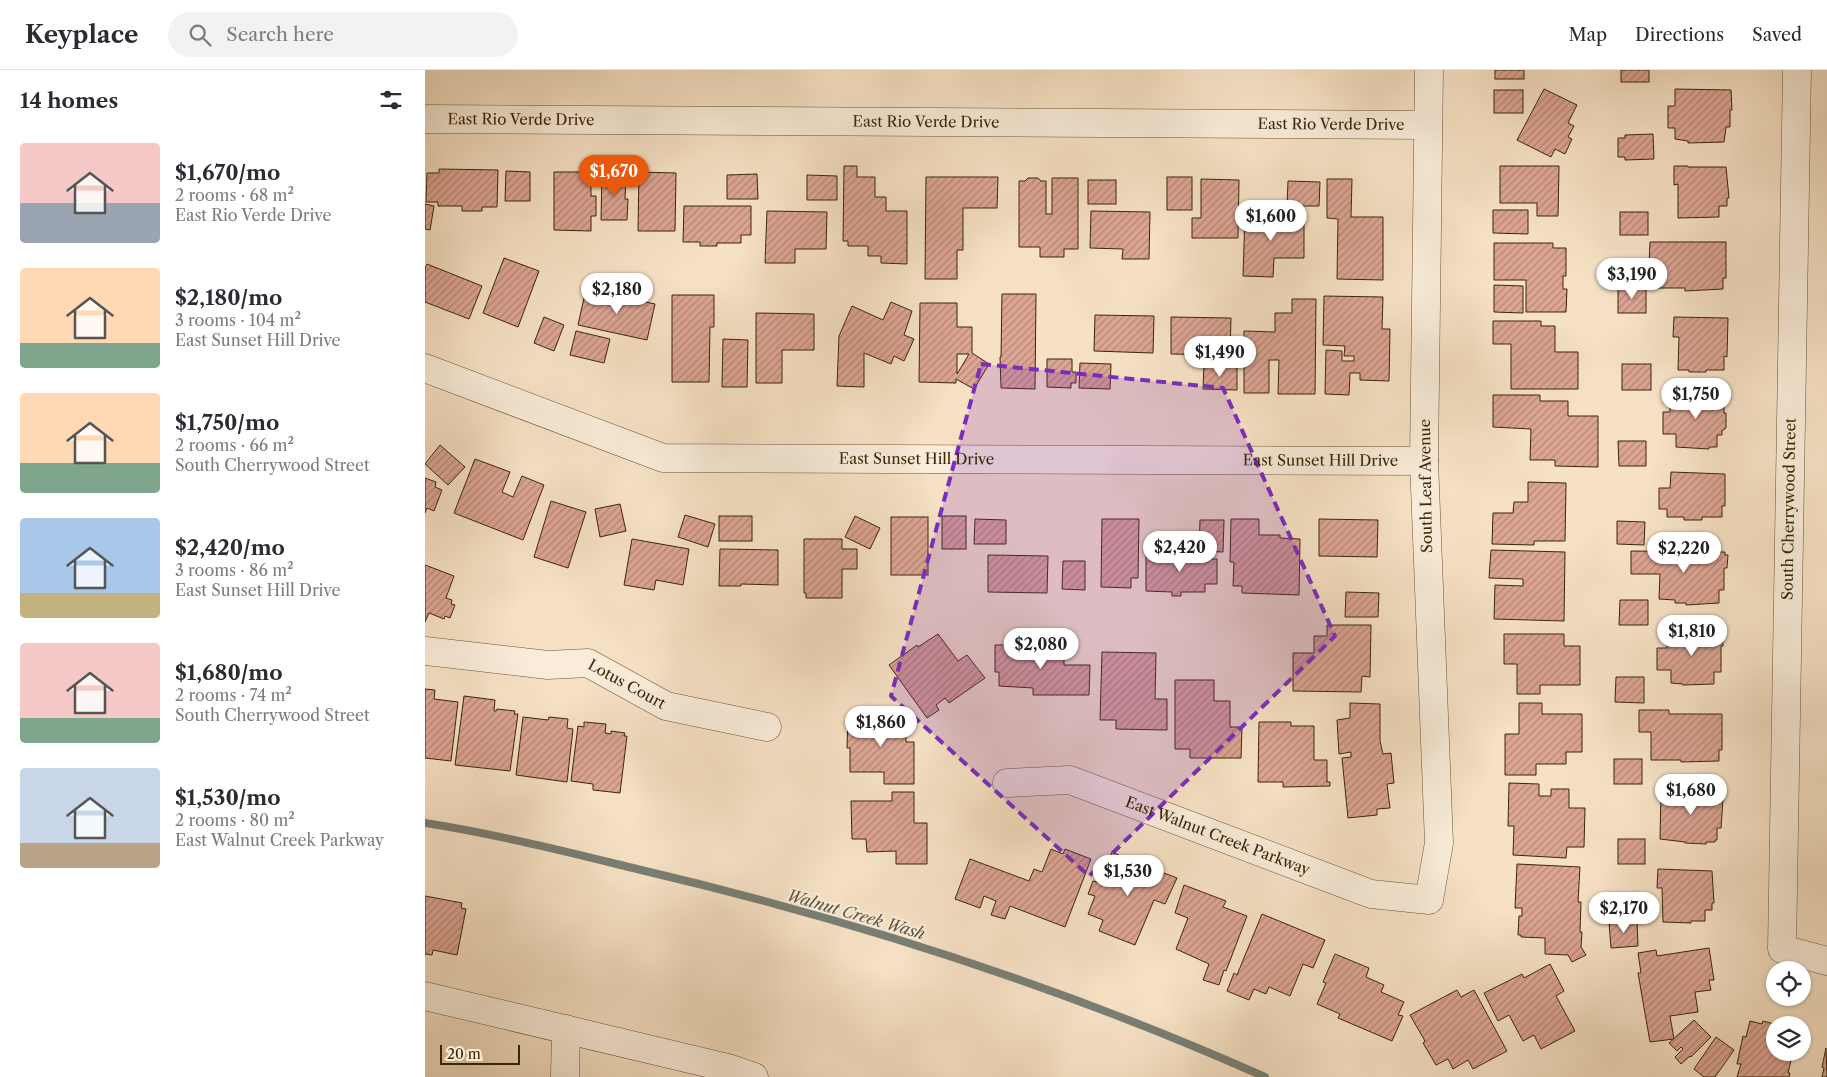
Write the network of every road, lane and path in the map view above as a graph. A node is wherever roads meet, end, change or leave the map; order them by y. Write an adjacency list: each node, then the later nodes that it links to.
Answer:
1 (1429, 70): 4 (street, South Leaf Avenue)
2 (1797, 70): 11 (street, South Cherrywood Street)
3 (425, 119): 4 (street, East Rio Verde Drive)
4 (1427, 125): 6 (street, South Leaf Avenue)
5 (425, 368): 6 (street, East Sunset Hill Drive)
6 (1424, 461): 10 (street, South Leaf Avenue)
7 (425, 651): 8 (street, Lotus Court)
8 (767, 727)
9 (1007, 783): 10 (street, East Walnut Creek Parkway)
10 (1429, 900)
11 (1827, 961)
12 (425, 996): 13 (street)
13 (566, 1029): 14 (street); 15 (street)
14 (565, 1077)
15 (753, 1077)

